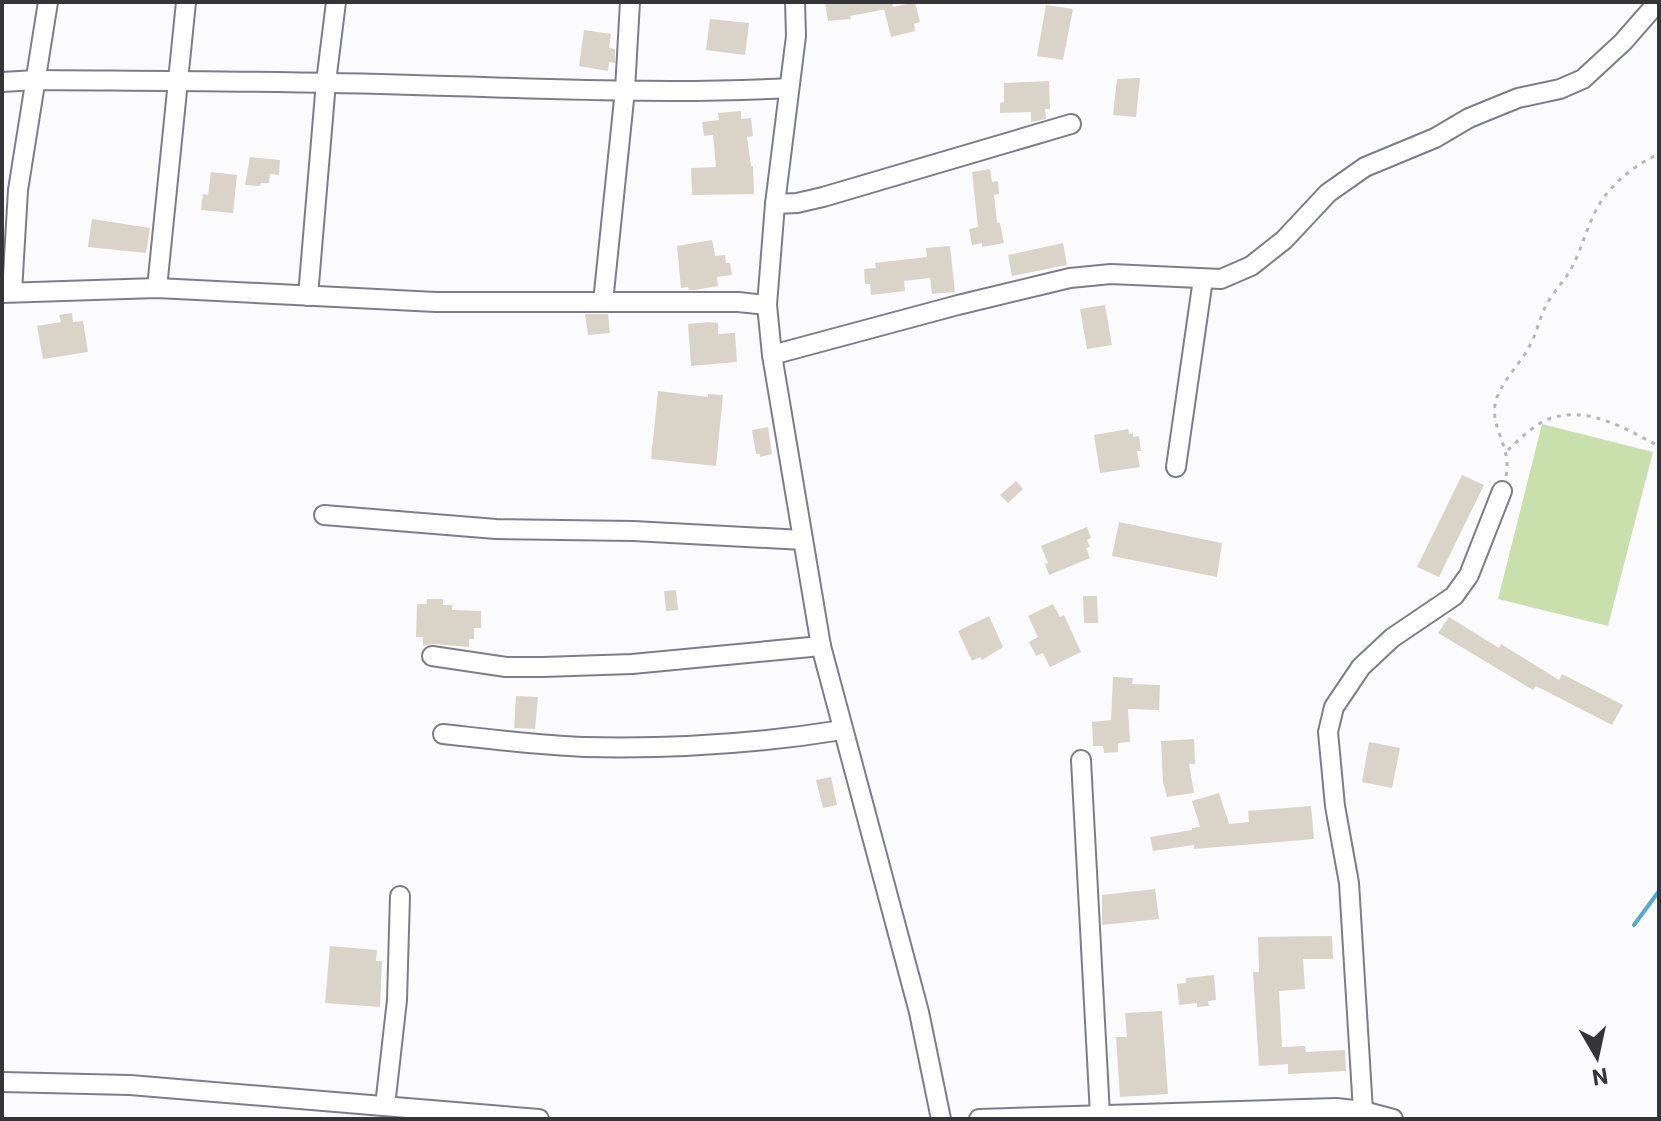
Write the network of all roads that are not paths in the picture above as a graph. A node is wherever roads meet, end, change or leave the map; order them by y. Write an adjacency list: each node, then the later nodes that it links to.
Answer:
1 (48, 2): 7 (street)
2 (186, 2): 8 (street)
3 (336, 2): 10 (street)
4 (630, 2): 12 (street)
5 (795, 2): 11 (street)
6 (1658, 2): 15 (street)
7 (36, 80): 8 (street); 9 (street); 17 (street)
8 (177, 81): 10 (street); 16 (street)
9 (2, 82)
10 (326, 82): 12 (street); 18 (street)
11 (789, 88): 12 (street); 14 (street)
12 (625, 90): 19 (street)
13 (1071, 124): 14 (street)
14 (775, 204): 20 (street)
15 (1203, 279): 21 (street); 22 (street)
16 (157, 288): 17 (street); 18 (street)
17 (7, 292)
18 (308, 296): 19 (street)
19 (603, 302): 20 (street)
20 (767, 305): 21 (street)
21 (772, 355): 25 (street)
22 (1176, 467)
23 (1502, 491): 34 (street)
24 (324, 515): 25 (street)
25 (803, 540): 26 (street)
26 (821, 646): 27 (street); 28 (street)
27 (432, 656)
28 (842, 730): 29 (street); 37 (street)
29 (443, 734)
30 (1081, 760): 35 (street)
31 (400, 896): 33 (street)
32 (2, 1082): 33 (street)
33 (385, 1106): 36 (street)
34 (1363, 1111): 35 (street); 39 (street)
35 (1100, 1115): 38 (street)
36 (539, 1119)
37 (941, 1119)
38 (979, 1119)
39 (1393, 1119)

